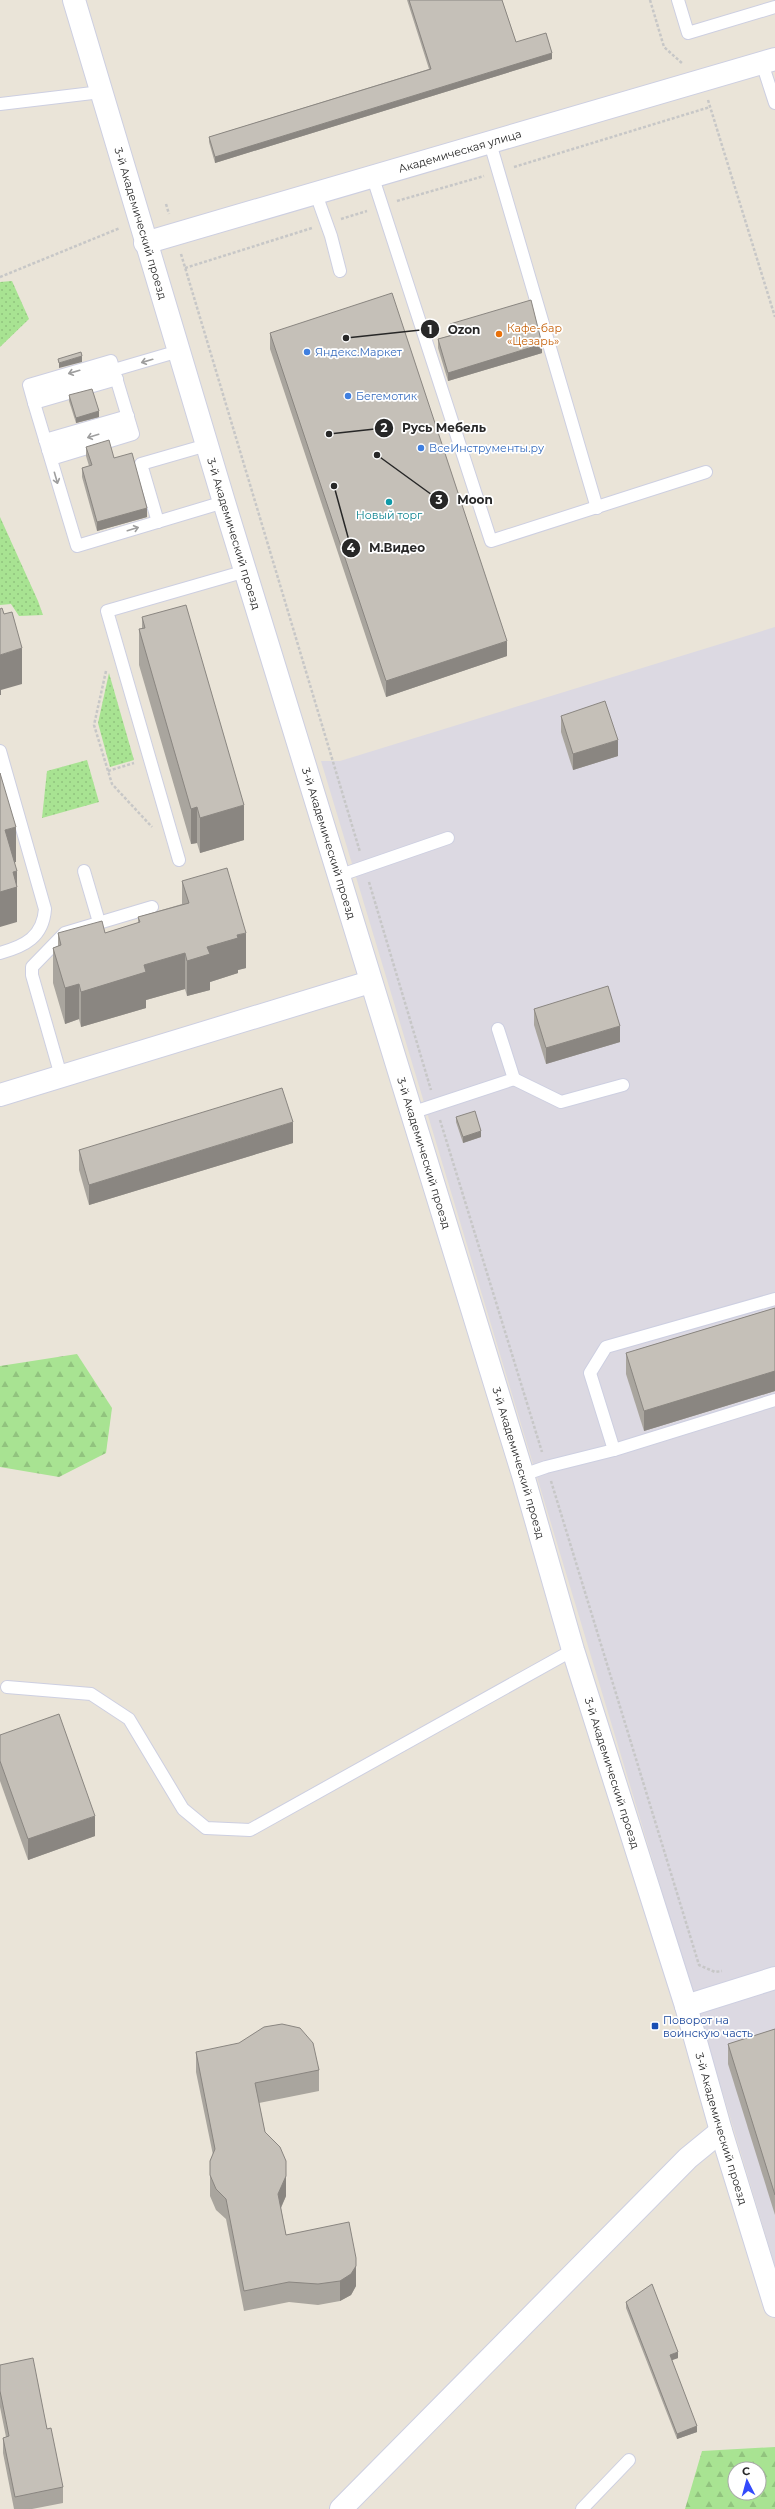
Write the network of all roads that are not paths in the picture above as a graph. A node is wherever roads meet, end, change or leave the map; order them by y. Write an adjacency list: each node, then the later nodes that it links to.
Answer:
1 (74, 0): 5 (street, 3-й Академический проезд)
2 (678, 0): 3 (lane)
3 (775, 7)
4 (769, 61): 6 (lane); 8 (street, Академическая улица)
5 (101, 92): 7 (lane); 11 (street, 3-й Академический проезд)
6 (775, 103)
7 (0, 104)
8 (490, 143): 9 (street, Академическая улица); 21 (lane)
9 (373, 178): 10 (street, Академическая улица); 21 (lane)
10 (316, 194): 11 (street, Академическая улица); 12 (lane)
11 (145, 243): 13 (street, 3-й Академический проезд)
12 (340, 271)
13 (179, 351): 14 (lane, one-way to 14); 17 (street, 3-й Академический проезд)
14 (114, 370): 15 (lane); 15 (lane, one-way to 15); 16 (lane)
15 (33, 399): 18 (lane)
16 (130, 425): 18 (lane); 18 (lane, one-way to 18)
17 (207, 445): 20 (street, 3-й Академический проезд); 22 (lane)
18 (48, 449): 22 (lane, one-way to 22)
19 (706, 472): 21 (lane)
20 (224, 502): 22 (lane); 23 (street, 3-й Академический проезд)
21 (597, 508)
22 (158, 522)
23 (246, 571): 26 (lane); 28 (street, 3-й Академический проезд)
24 (0, 751): 31 (lane)
25 (448, 838): 28 (lane)
26 (179, 860)
27 (84, 871): 30 (lane)
28 (338, 876): 32 (street, 3-й Академический проезд)
29 (152, 907): 30 (lane)
30 (98, 922): 34 (lane)
31 (0, 953)
32 (370, 982): 34 (street); 38 (street, 3-й Академический проезд)
33 (498, 1029): 35 (lane)
34 (61, 1076): 37 (street)
35 (514, 1079): 36 (lane); 38 (lane)
36 (622, 1085)
37 (0, 1095)
38 (411, 1113): 42 (street, 3-й Академический проезд)
39 (775, 1299): 41 (lane)
40 (775, 1400): 41 (lane)
41 (614, 1450): 42 (lane)
42 (523, 1475): 43 (street, 3-й Академический проезд)
43 (573, 1650): 44 (lane); 46 (street, 3-й Академический проезд)
44 (7, 1687)
45 (775, 1978): 46 (street)
46 (686, 2006): 47 (street, 3-й Академический проезд)
47 (721, 2131): 48 (street, 3-й Академический проезд); 50 (street)
48 (775, 2306)
49 (629, 2460): 51 (lane)
50 (341, 2509)
51 (582, 2509)

